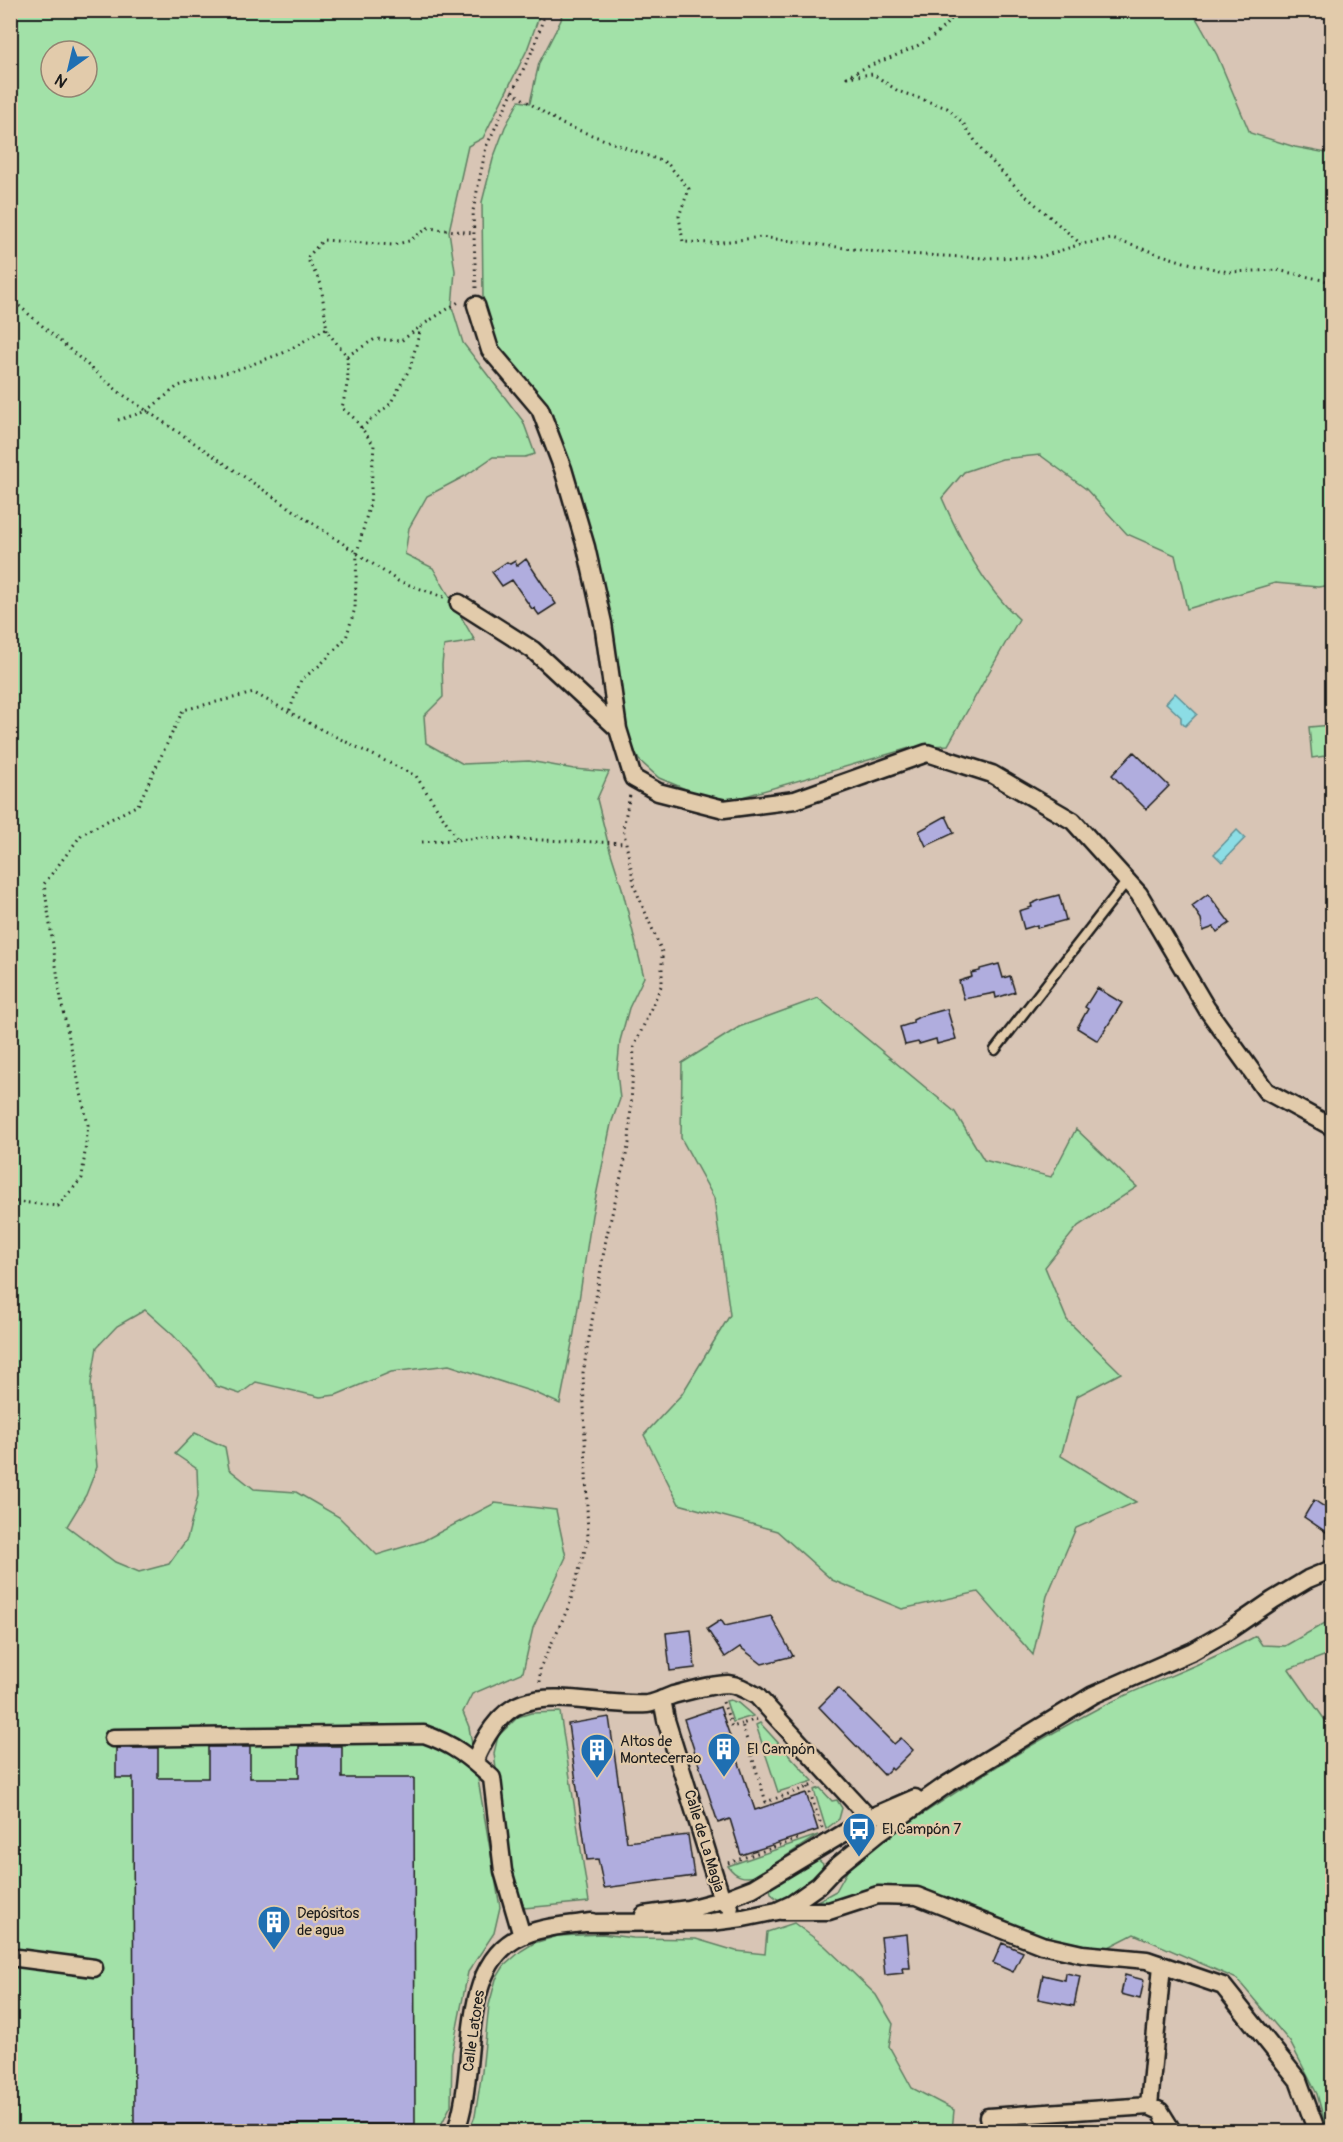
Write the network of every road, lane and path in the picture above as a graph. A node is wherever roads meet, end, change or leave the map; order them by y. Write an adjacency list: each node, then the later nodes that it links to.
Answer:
1 (546, 10): 3 (path)
2 (959, 10): 5 (path)
3 (512, 92): 4 (path); 5 (path)
4 (474, 233): 8 (path); 10 (path)
5 (1081, 244): 6 (path)
6 (1332, 282)
7 (10, 298): 12 (path)
8 (476, 298): 9 (path); 18 (street)
9 (421, 326): 11 (path); 14 (path)
10 (327, 332): 11 (path); 12 (path)
11 (347, 356): 14 (path)
12 (147, 411): 13 (path); 15 (path)
13 (118, 420)
14 (361, 428): 15 (path)
15 (357, 553): 16 (path); 17 (path)
16 (459, 603): 18 (street)
17 (289, 712): 20 (path); 26 (path)
18 (618, 729): 19 (street)
19 (633, 778): 22 (path); 23 (street)
20 (458, 840): 21 (path); 22 (path)
21 (422, 842)
22 (626, 843): 29 (path)
23 (1127, 881): 24 (lane); 25 (street)
24 (995, 1050)
25 (1332, 1127)
26 (10, 1201)
27 (1332, 1569): 35 (street)
28 (717, 1686): 30 (street); 31 (street); 32 (path)
29 (540, 1699): 30 (street); 34 (street)
30 (662, 1699): 41 (street, Calle de La Magia)
31 (772, 1713): 32 (path); 36 (street)
32 (742, 1724): 37 (path)
33 (113, 1738): 34 (street)
34 (474, 1762): 45 (street)
35 (946, 1785): 36 (street); 40 (street)
36 (869, 1818): 40 (street); 41 (street)
37 (823, 1831)
38 (802, 1838): 39 (path)
39 (731, 1862)
40 (835, 1868): 42 (street)
41 (722, 1900): 43 (street, Calle de La Magia); 44 (street)
42 (777, 1911): 43 (street); 47 (street)
43 (743, 1918): 44 (street)
44 (583, 1923): 45 (street, Calle Latores)
45 (522, 1936): 51 (street, Calle Latores)
46 (10, 1957): 48 (street)
47 (1162, 1965): 49 (street); 53 (street)
48 (94, 1968)
49 (1149, 2106): 50 (street); 52 (street)
50 (988, 2117)
51 (455, 2132)
52 (1173, 2132)
53 (1317, 2132)

